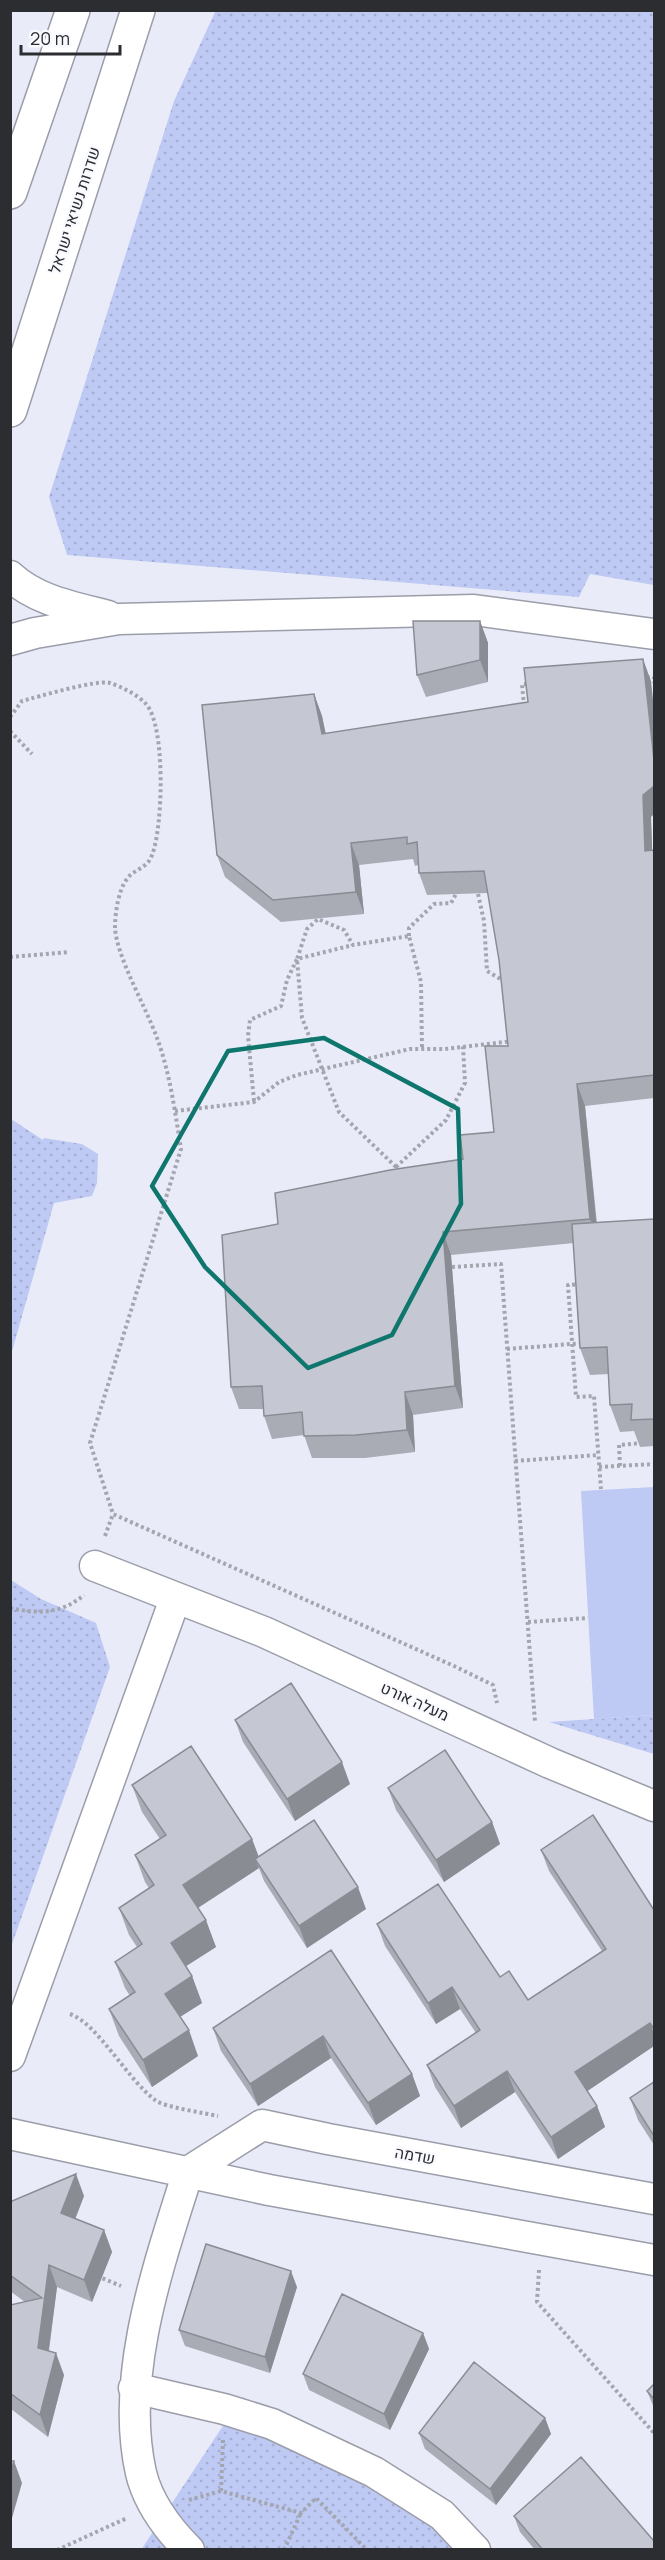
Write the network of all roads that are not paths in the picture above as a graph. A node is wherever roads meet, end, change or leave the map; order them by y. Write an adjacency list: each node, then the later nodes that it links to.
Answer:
1 (73, 10): 3 (main road)
2 (138, 10): 4 (main road, שדרות נשיאי ישראל)
3 (10, 192)
4 (10, 410)
5 (10, 576): 6 (street)
6 (119, 619): 7 (street); 8 (street)
7 (654, 634)
8 (10, 640)
9 (95, 1567): 10 (street, מעלה אורט)
10 (174, 1599): 11 (street, מעלה אורט); 12 (street)
11 (654, 1806)
12 (10, 2056)
13 (10, 2134): 14 (street)
14 (188, 2172): 15 (street, שדמה); 16 (street); 17 (street)
15 (654, 2199)
16 (654, 2260)
17 (134, 2388): 18 (street); 19 (street)
18 (189, 2550)
19 (475, 2550)

